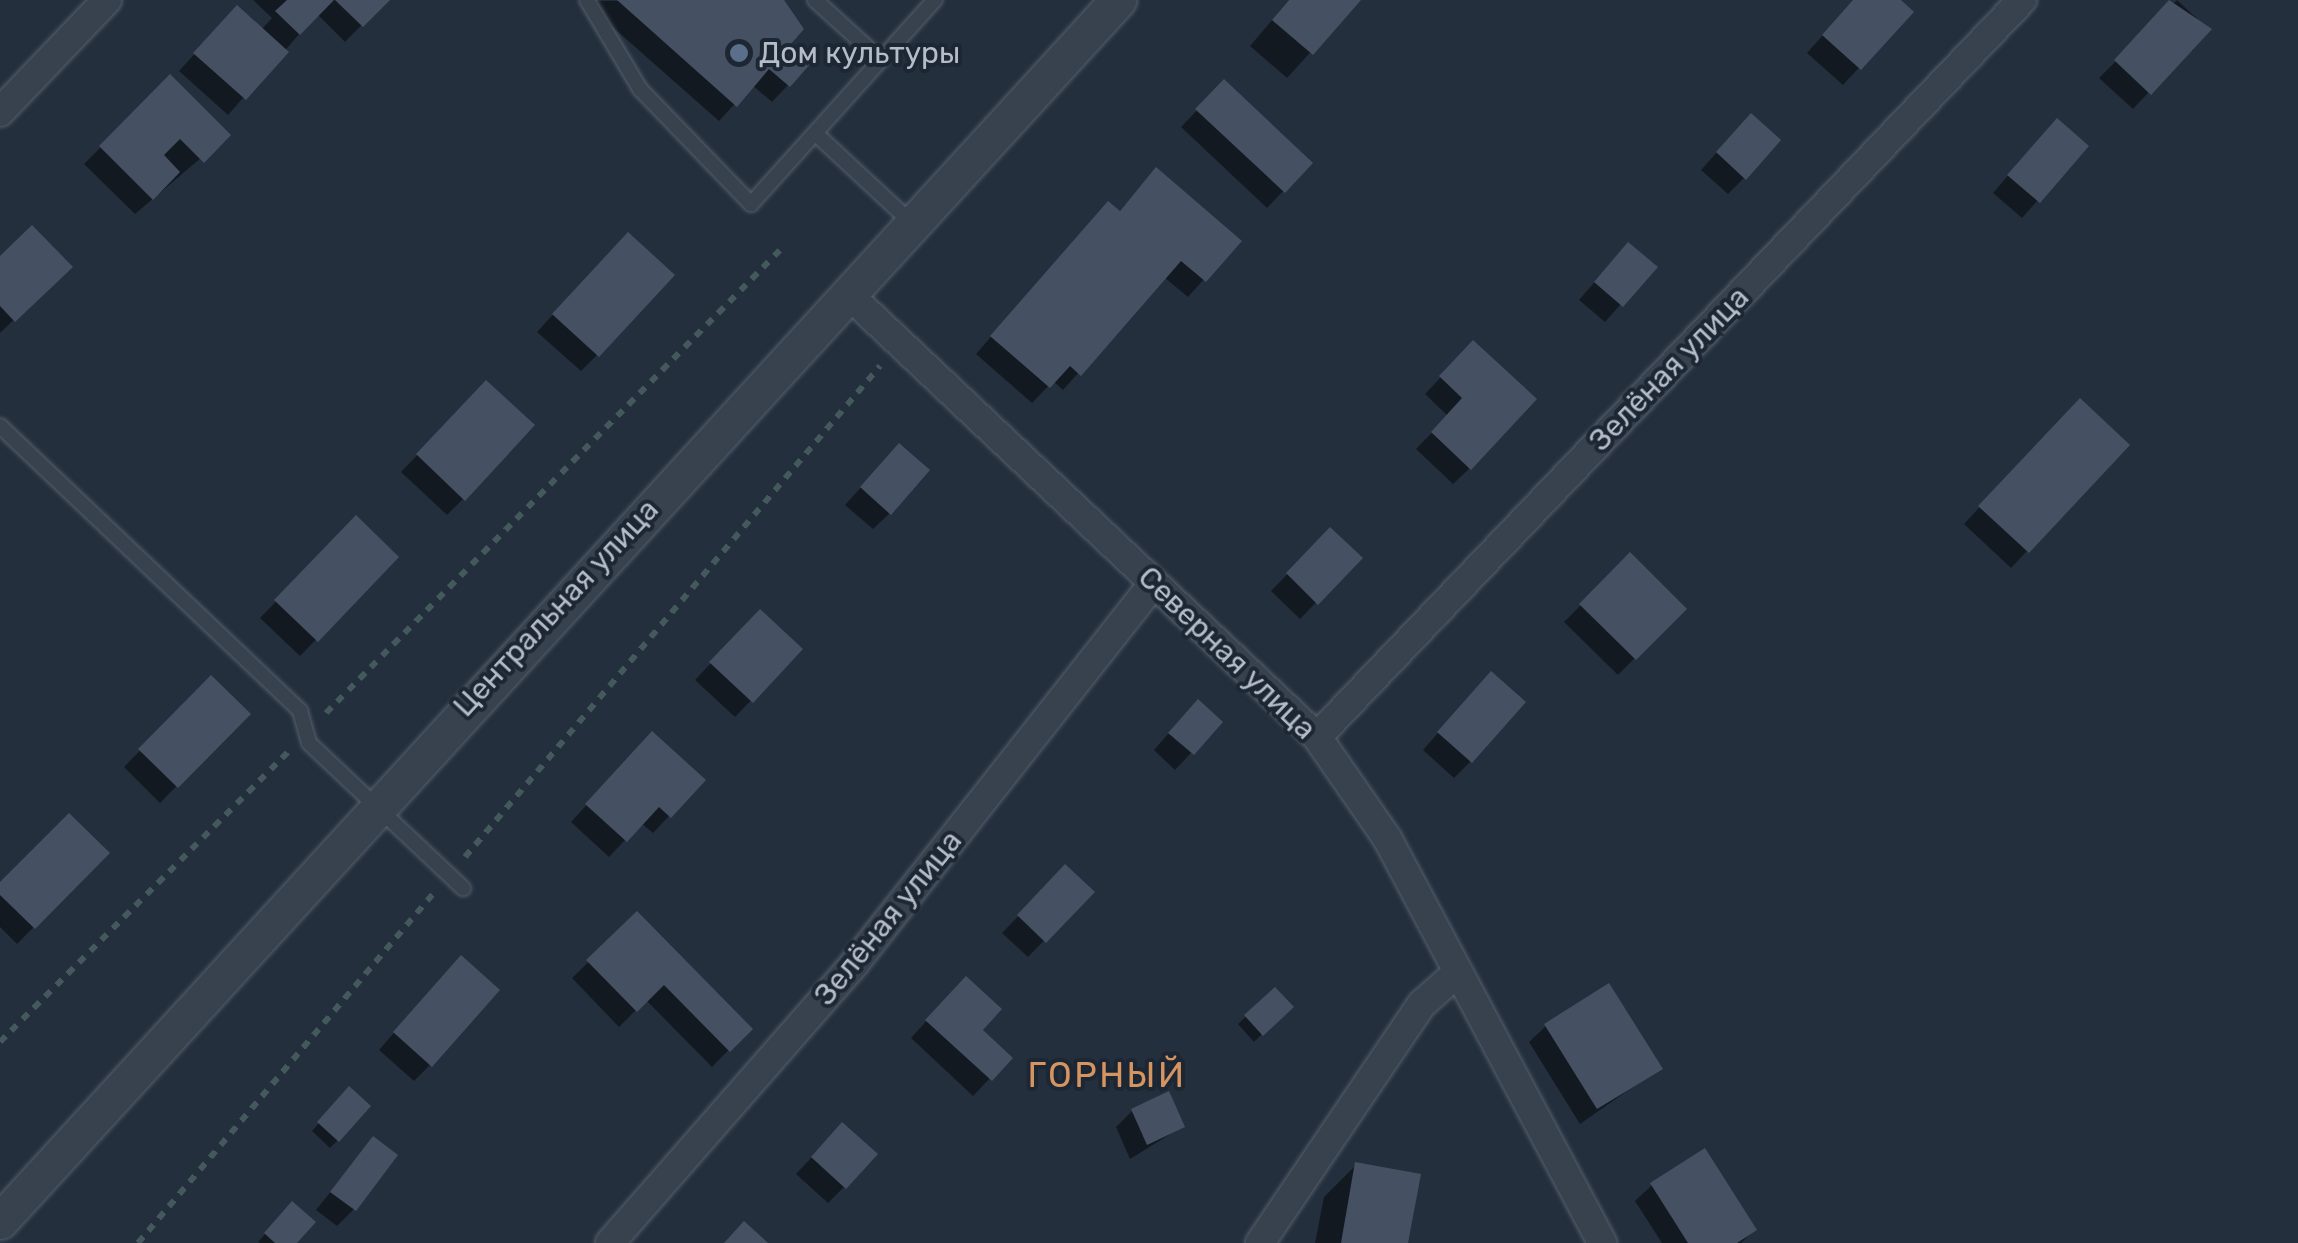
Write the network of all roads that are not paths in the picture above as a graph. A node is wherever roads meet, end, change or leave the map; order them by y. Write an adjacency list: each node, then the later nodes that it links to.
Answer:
1 (107, 0): 8 (street)
2 (587, 0): 9 (lane)
3 (815, 0): 7 (lane)
4 (935, 0): 7 (lane)
5 (1118, 0): 10 (street, Центральная улица)
6 (2022, 0): 14 (street, Зелёная улица)
7 (881, 60): 9 (lane)
8 (0, 112)
9 (815, 133): 10 (lane)
10 (912, 223): 11 (street, Центральная улица)
11 (847, 293): 13 (street, Северная улица); 15 (street, Центральная улица)
12 (0, 426): 15 (lane)
13 (1154, 584): 14 (street, Северная улица); 19 (street, Зелёная улица)
14 (1317, 737): 17 (street, Северная улица)
15 (372, 807): 16 (lane); 18 (street, Центральная улица)
16 (463, 888)
17 (1457, 973): 20 (street); 21 (street, Северная улица)
18 (0, 1221)
19 (610, 1243)
20 (1260, 1243)
21 (1602, 1243)

